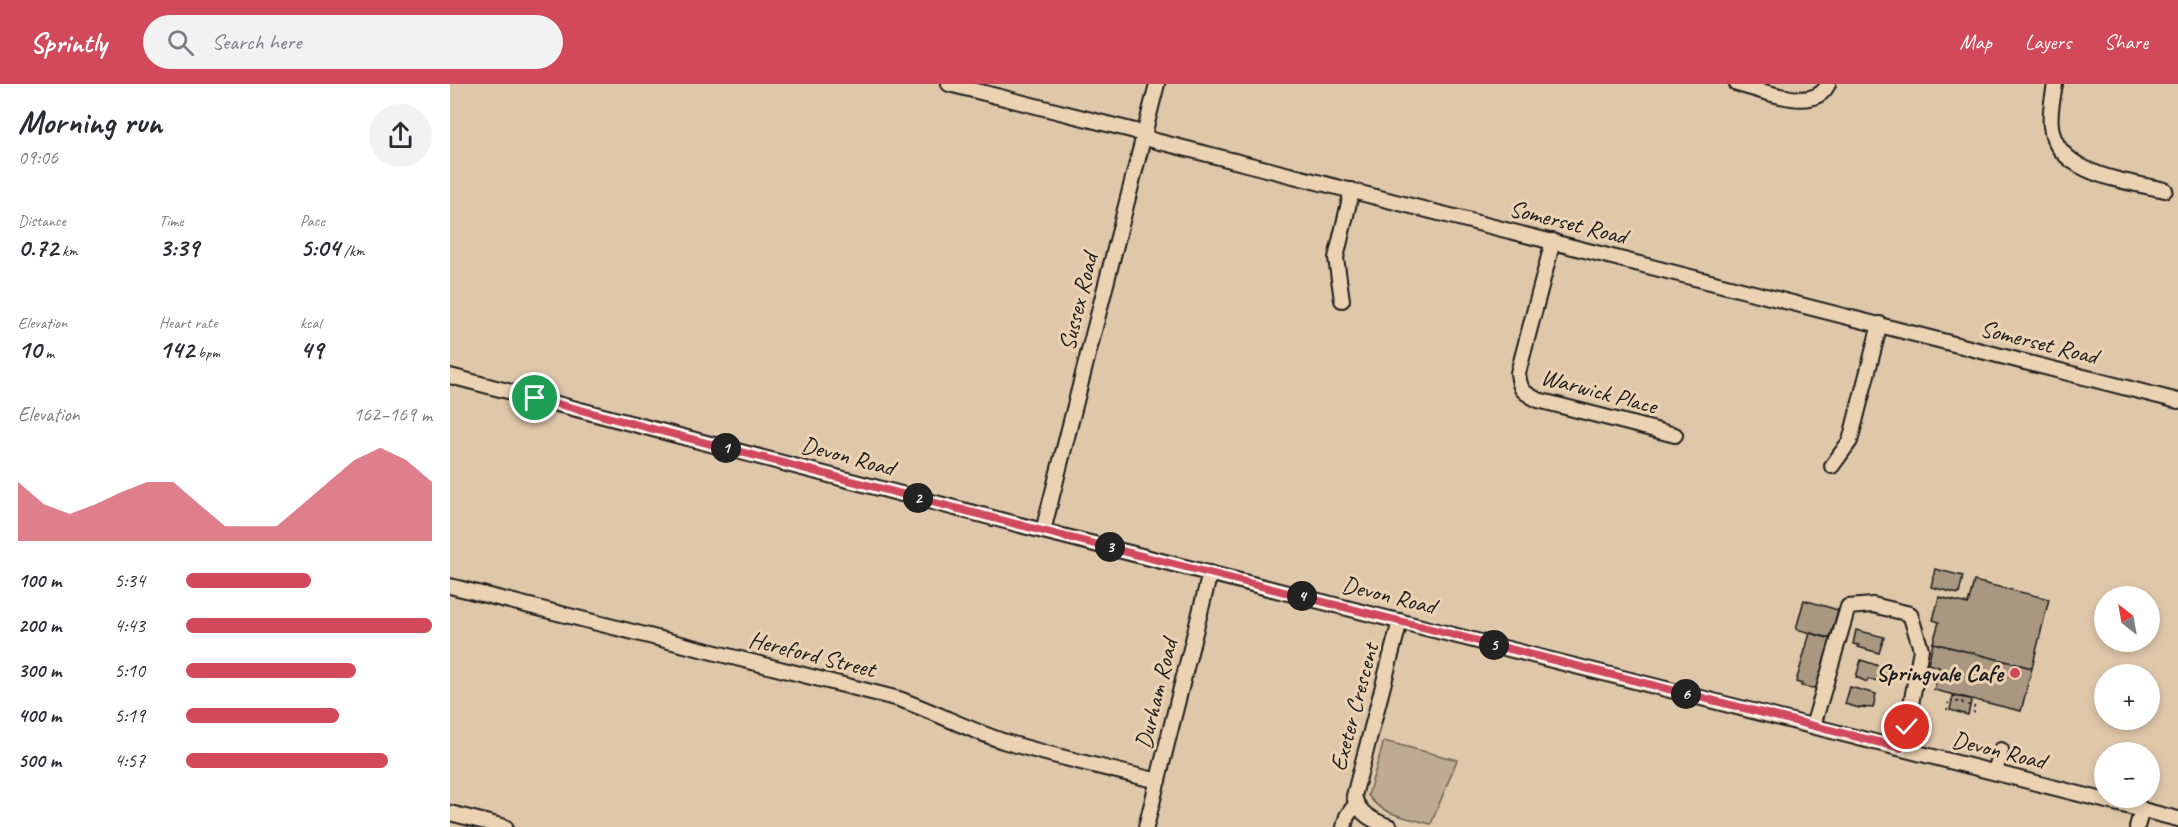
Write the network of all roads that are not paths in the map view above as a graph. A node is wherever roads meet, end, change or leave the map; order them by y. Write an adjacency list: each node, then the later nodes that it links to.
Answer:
1 (949, 84): 6 (street, Somerset Road)
2 (1157, 84): 6 (street, Sussex Road)
3 (1737, 84): 4 (street)
4 (1828, 84)
5 (2055, 84): 8 (street)
6 (1144, 136): 7 (street, Somerset Road); 16 (street, Sussex Road)
7 (1352, 190): 9 (street, Somerset Road); 10 (street)
8 (2165, 190)
9 (1553, 242): 11 (street, Somerset Road); 14 (street, Warwick Place)
10 (1342, 300)
11 (1880, 324): 13 (street, Somerset Road); 15 (street)
12 (450, 376): 16 (street, Devon Road)
13 (2178, 401)
14 (1675, 435)
15 (1832, 466)
16 (1043, 531): 17 (street, Devon Road)
17 (1210, 573): 19 (street, Devon Road); 24 (street, Durham Road)
18 (450, 586): 24 (street, Hereford Street)
19 (1400, 621): 20 (street, Devon Road); 25 (street, Exeter Crescent)
20 (1813, 726): 21 (street, Devon Road); 21 (street)
21 (1901, 748): 23 (street, Devon Road)
22 (2001, 750): 23 (street)
23 (1995, 772): 26 (street, Devon Road)
24 (1158, 781): 30 (street, Durham Road)
25 (1356, 804): 31 (street, Exeter Crescent); 32 (street, Exeter Crescent)
26 (2142, 809): 28 (street, Devon Road); 33 (street)
27 (450, 813): 29 (street)
28 (2178, 819)
29 (505, 827)
30 (1146, 827)
31 (1344, 827)
32 (1390, 827)
33 (2138, 827)

